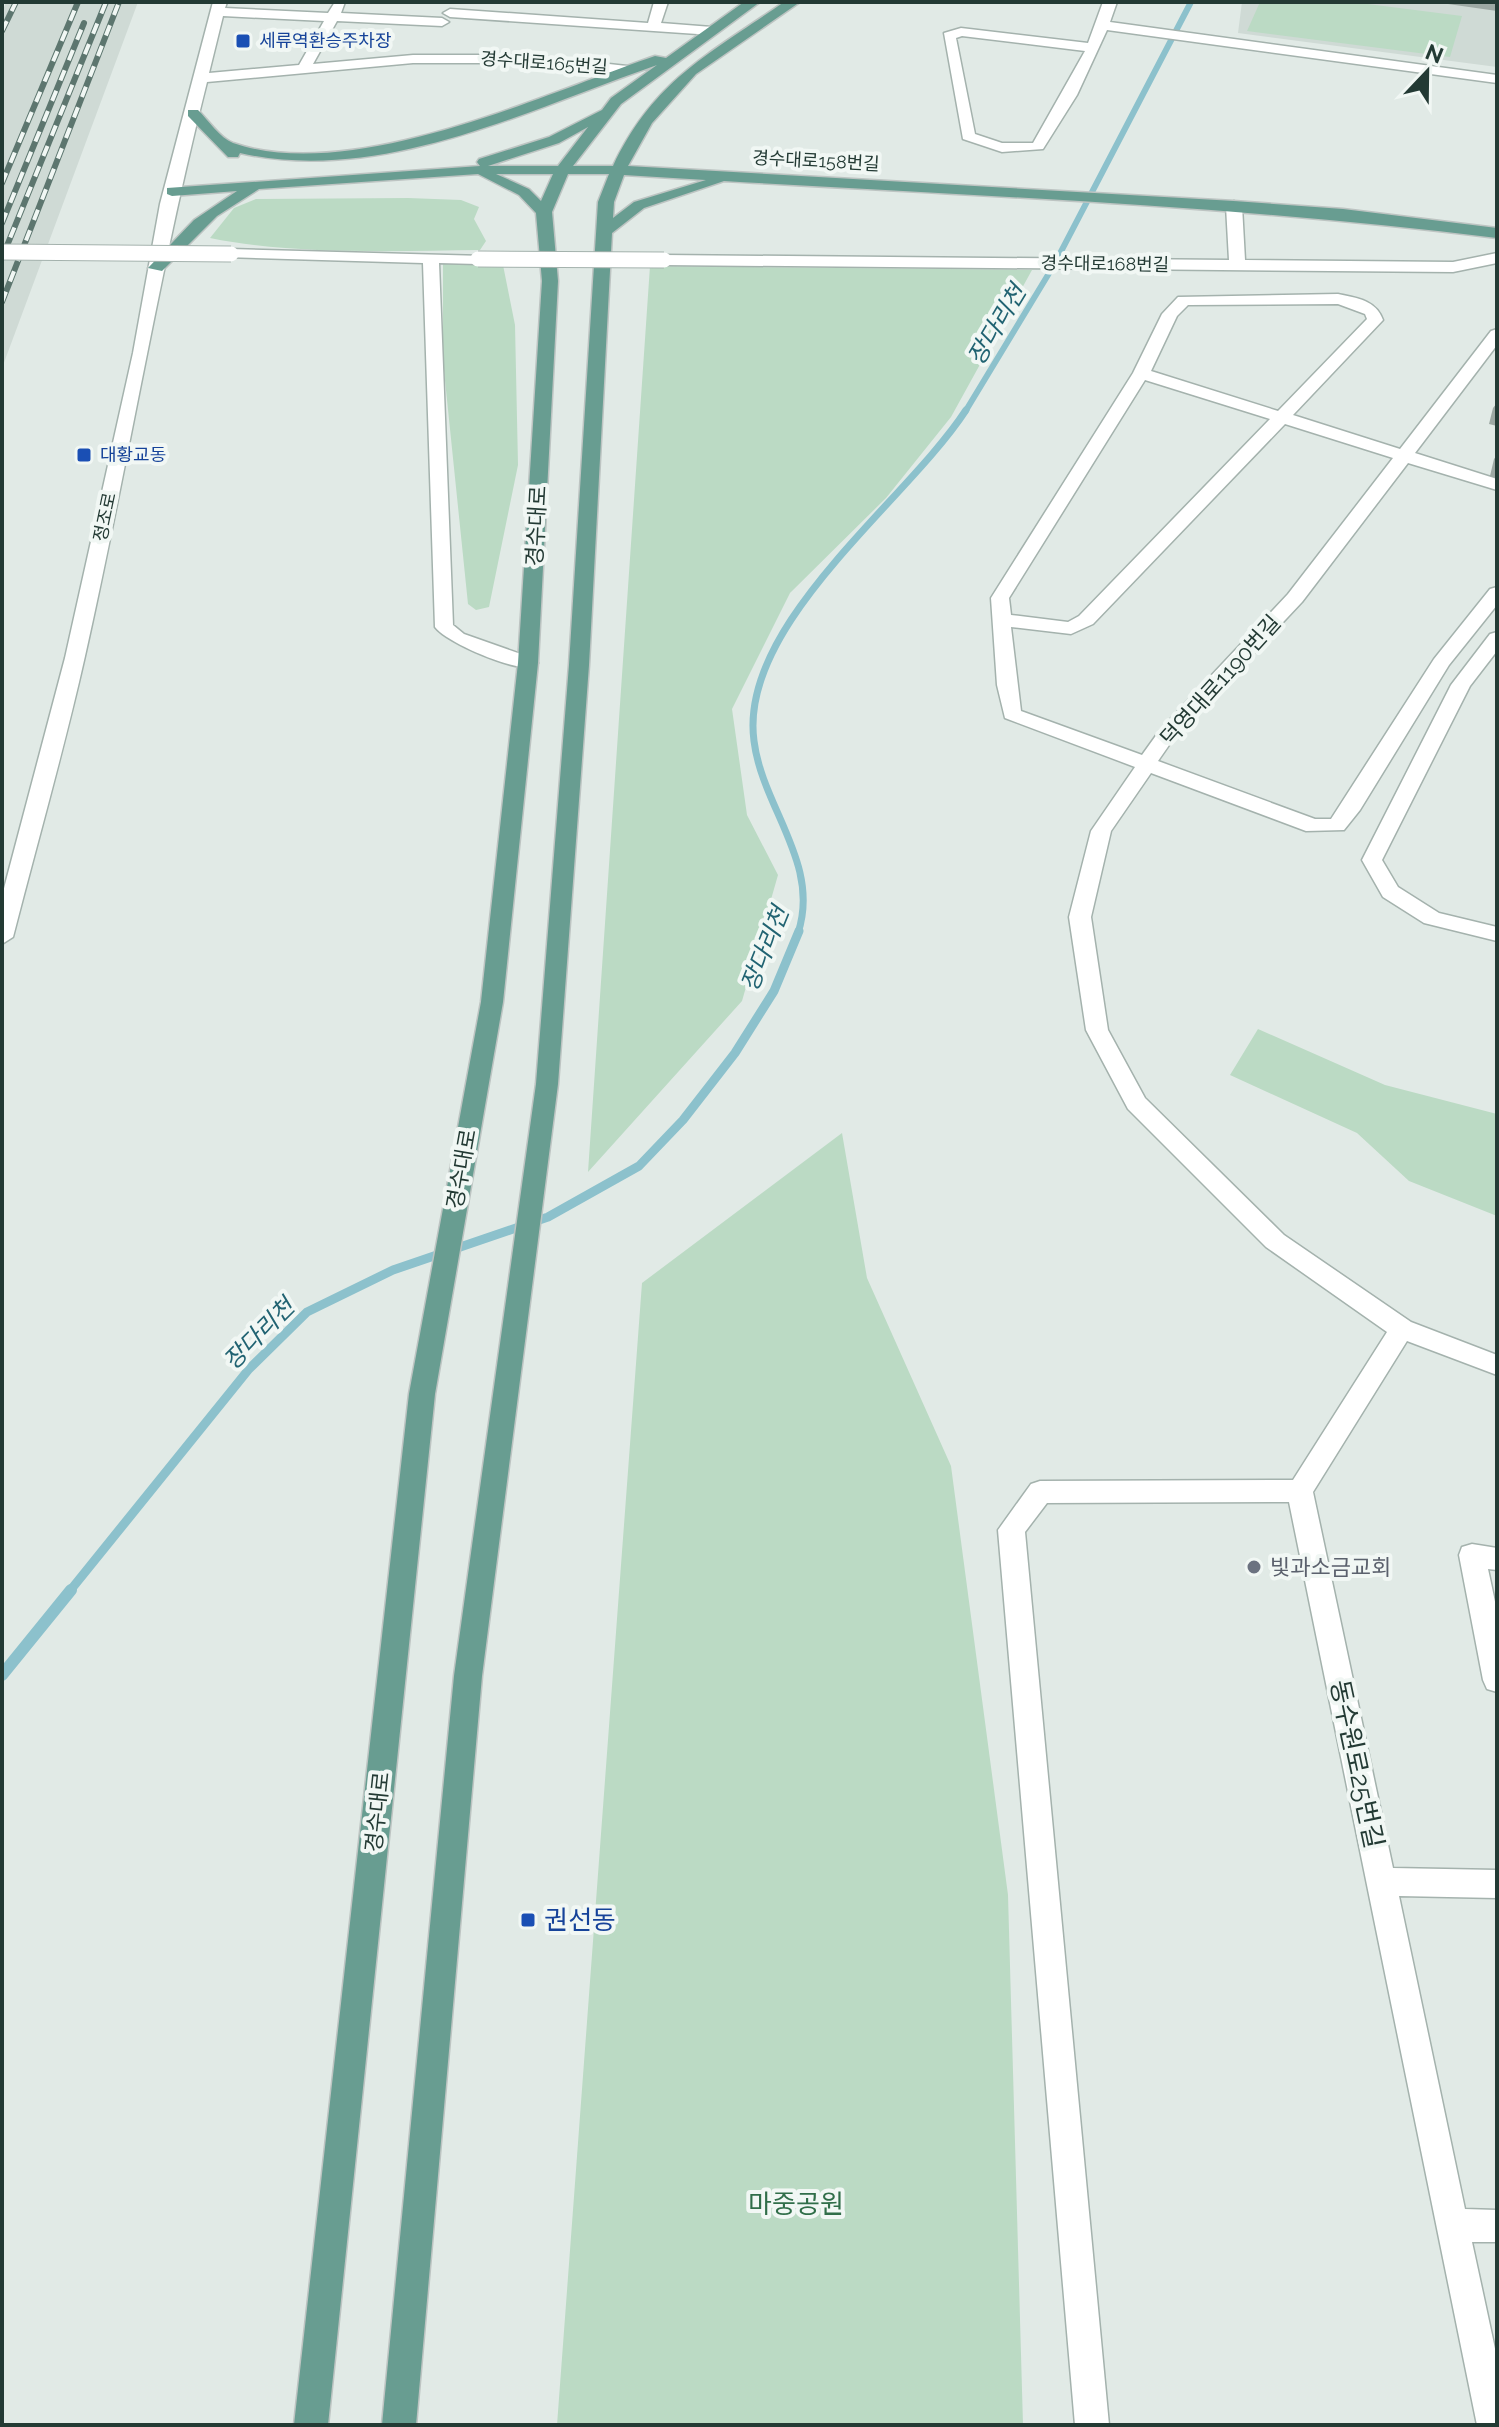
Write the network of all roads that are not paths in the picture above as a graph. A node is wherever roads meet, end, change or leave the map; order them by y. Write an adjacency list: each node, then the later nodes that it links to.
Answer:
1 (341, 2): 9 (street)
2 (559, 2): 10 (street)
3 (661, 2): 11 (street)
4 (753, 2): 13 (main road, 경수대로)
5 (793, 2): 28 (main road)
6 (1110, 2): 12 (street)
7 (219, 7): 9 (street); 21 (street, 정조로)
8 (449, 12): 9 (street); 10 (street); 14 (street)
9 (331, 15): 19 (street)
10 (551, 18): 11 (street)
11 (654, 25): 13 (street)
12 (1103, 25): 16 (street); 22 (street)
13 (712, 31): 17 (main road, 경수대로)
14 (433, 34)
15 (423, 46): 18 (street)
16 (1091, 48): 16 (street)
17 (682, 52): 20 (main road); 23 (main road, 경수대로)
18 (413, 59): 19 (street, 경수대로165번길); 20 (street, 경수대로165번길)
19 (304, 68): 21 (street, 경수대로165번길)
20 (627, 70): 25 (main road)
21 (202, 78): 24 (street, 정조로)
22 (1497, 79)
23 (610, 109): 26 (main road, 경수대로); 27 (main road)
24 (193, 113): 25 (main road); 32 (street, 정조로)
25 (223, 145): 30 (main road)
26 (563, 169): 27 (main road, 경수대로158번길); 28 (main road, 경수대로158번길); 34 (main road, 경수대로)
27 (467, 170): 30 (main road); 34 (main road)
28 (616, 170): 29 (main road, 경수대로158번길); 35 (main road)
29 (733, 176): 33 (main road, 경수대로158번길); 35 (main road)
30 (364, 177): 31 (main road)
31 (269, 184): 32 (main road); 41 (main road)
32 (172, 191): 41 (street, 정조로)
33 (1234, 206): 36 (main road); 40 (street)
34 (544, 212): 50 (main road, 경수대로)
35 (604, 232): 64 (main road)
36 (1497, 233)
37 (2, 252): 38 (street, 경수대로168번길, bridge)
38 (431, 258): 40 (street, 경수대로168번길, bridge); 50 (street)
39 (1497, 258): 40 (street, 경수대로168번길)
40 (1237, 265)
41 (156, 268): 53 (street, 정조로)
42 (1497, 334): 45 (street, 덕영대로1190번길)
43 (1141, 373): 44 (street); 44 (street); 48 (street)
44 (1282, 418): 45 (street); 48 (street)
45 (1405, 457): 46 (street); 51 (street, 덕영대로1190번길)
46 (1497, 485)
47 (1497, 593): 51 (street)
48 (1002, 620): 51 (street)
49 (1497, 638): 52 (street)
50 (528, 663): 63 (main road, 경수대로)
51 (1148, 762): 54 (street, 덕영대로1190번길)
52 (1497, 934)
53 (2, 937)
54 (1402, 1329): 55 (street, 덕영대로1190번길); 56 (street)
55 (1497, 1365)
56 (1300, 1491): 59 (street, 동수원로25번길); 65 (street)
57 (1497, 1559): 58 (street)
58 (1497, 1680)
59 (1381, 1882): 60 (street); 61 (street, 동수원로25번길)
60 (1497, 1884)
61 (1453, 2225): 62 (street); 66 (street, 동수원로25번길)
62 (1497, 2226)
63 (311, 2425)
64 (399, 2425)
65 (1092, 2425)
66 (1494, 2425)

